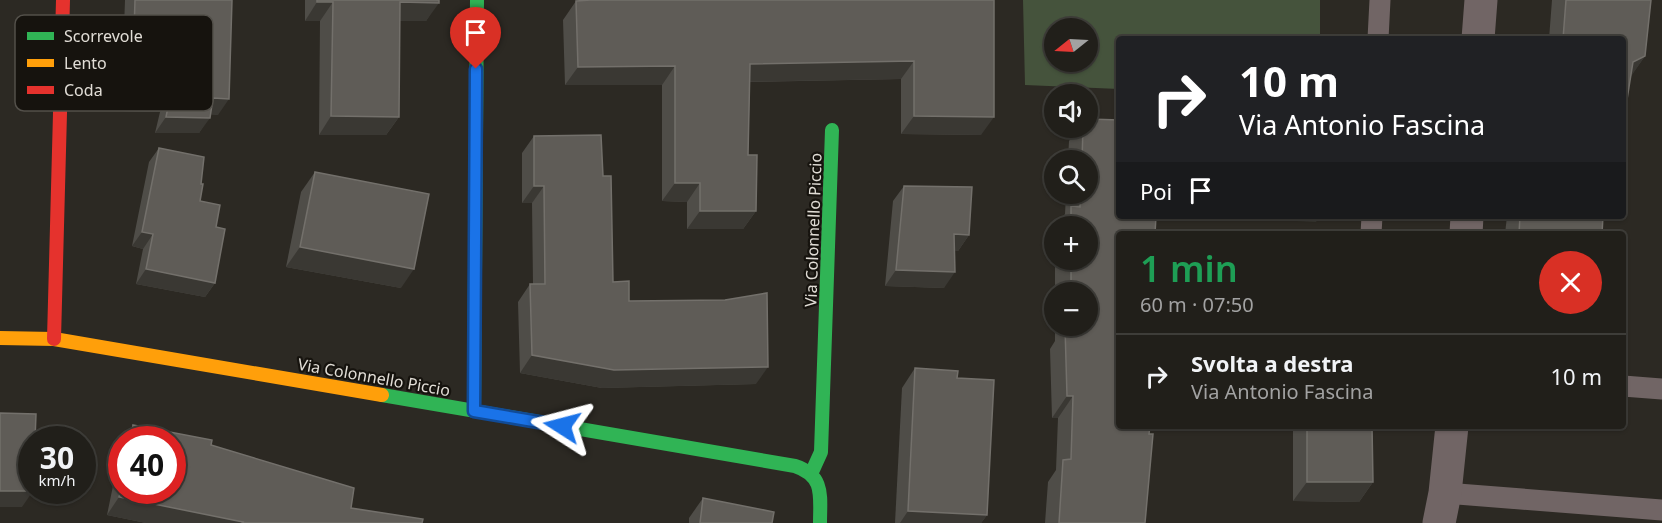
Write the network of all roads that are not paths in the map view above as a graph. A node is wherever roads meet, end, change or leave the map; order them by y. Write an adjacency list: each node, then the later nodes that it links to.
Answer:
1 (63, 0): 5 (street)
2 (477, 0): 14 (street)
3 (1380, 0): 6 (lane)
4 (1481, 0): 7 (street)
5 (63, 15)
6 (1378, 36)
7 (1478, 36)
8 (60, 111): 11 (street)
9 (832, 130): 16 (street, Via Colonnello Piccio)
10 (0, 338): 11 (street, Via Colonnello Piccio)
11 (54, 339): 14 (street, Via Colonnello Piccio)
12 (1626, 386): 13 (lane)
13 (1662, 389)
14 (474, 411): 16 (street, Via Colonnello Piccio)
15 (1452, 429): 17 (street)
16 (811, 474): 19 (street)
17 (1442, 508): 18 (lane)
18 (1662, 510)
19 (820, 523)

